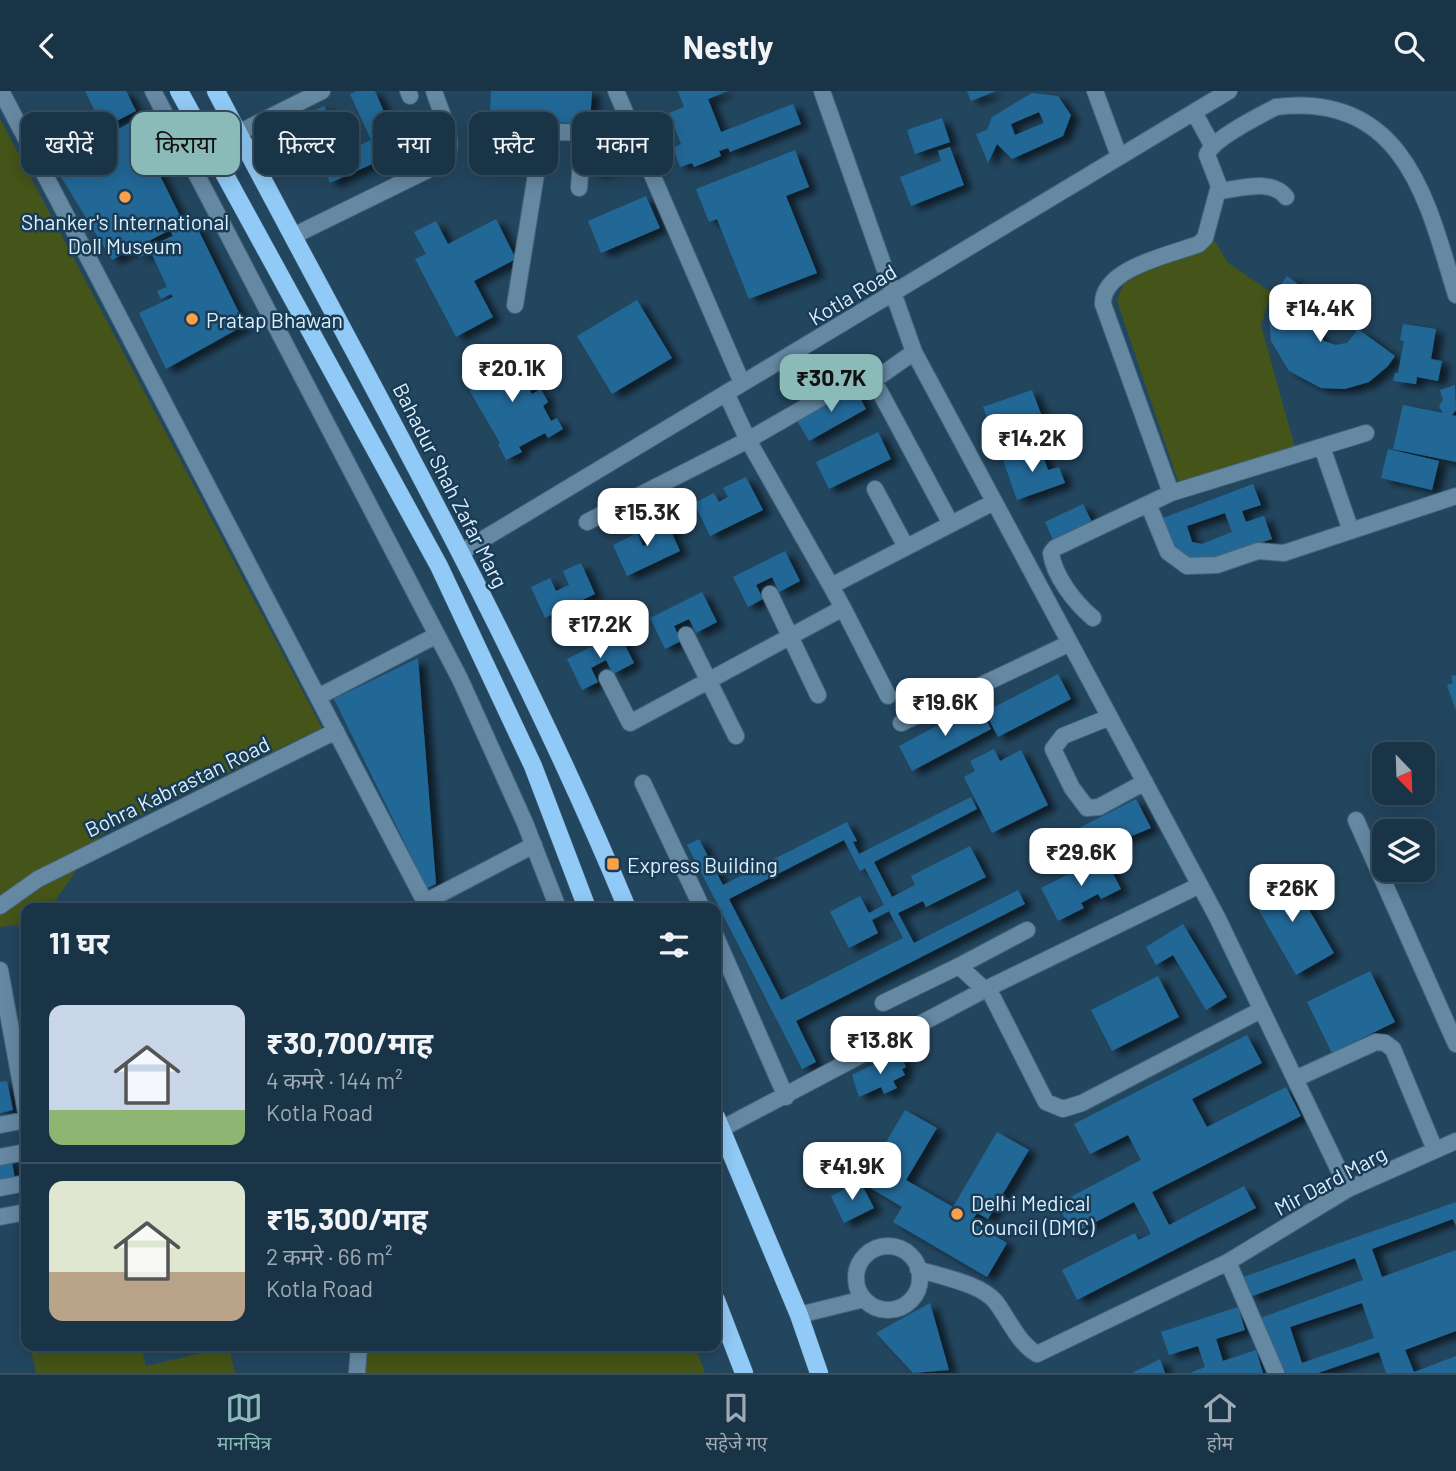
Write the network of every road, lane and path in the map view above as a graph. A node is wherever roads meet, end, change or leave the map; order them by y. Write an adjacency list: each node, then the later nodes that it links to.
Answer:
1 (1, 91): 59 (street)
2 (153, 91): 51 (street)
3 (179, 91): 72 (main road)
4 (216, 91): 12 (main road, Bahadur Shah Zafar Marg)
5 (322, 91): 16 (street)
6 (434, 91): 26 (street)
7 (616, 91): 13 (street)
8 (822, 91): 27 (street)
9 (1095, 91): 20 (street)
10 (1230, 91): 14 (street, Kotla Road)
11 (1332, 92): 19 (street)
12 (227, 112)
13 (626, 112)
14 (1194, 112): 19 (street); 20 (street, Kotla Road)
15 (1395, 125): 28 (street)
16 (240, 132)
17 (572, 133): 29 (street)
18 (240, 137): 26 (main road, Bahadur Shah Zafar Marg)
19 (1212, 145): 24 (street)
20 (1119, 156): 27 (street, Kotla Road)
21 (580, 175): 23 (street)
22 (653, 175): 32 (street)
23 (579, 188)
24 (1219, 191): 25 (street); 38 (street)
25 (1286, 197)
26 (293, 236): 46 (main road, Bahadur Shah Zafar Marg)
27 (893, 295): 30 (street); 32 (street, Kotla Road)
28 (1456, 295)
29 (515, 305)
30 (914, 352): 31 (street); 40 (street)
31 (873, 380): 35 (street); 43 (street)
32 (742, 383): 33 (street, Kotla Road)
33 (726, 393): 35 (street); 46 (street, Kotla Road)
34 (1366, 433): 36 (street)
35 (748, 440): 42 (street); 47 (street)
36 (1322, 447): 38 (street); 44 (street)
37 (875, 489): 45 (street)
38 (1171, 493): 41 (street)
39 (1456, 496): 44 (street)
40 (994, 502): 43 (street); 54 (street)
41 (1149, 506): 44 (street); 50 (street)
42 (587, 522)
43 (951, 524): 45 (street)
44 (1351, 531)
45 (906, 547): 47 (street)
46 (460, 553): 73 (main road, Bahadur Shah Zafar Marg)
47 (831, 586): 49 (street)
48 (770, 594): 53 (street)
49 (843, 608): 53 (street); 58 (street)
50 (1093, 618)
51 (437, 635): 59 (street); 67 (street)
52 (686, 635): 56 (street)
53 (790, 637): 56 (street); 57 (street)
54 (1070, 643): 60 (street); 61 (street)
55 (607, 678): 56 (street)
56 (709, 681): 63 (street)
57 (818, 695)
58 (888, 696)
59 (318, 697): 62 (street)
60 (1110, 717): 64 (street); 64 (street)
61 (901, 723)
62 (336, 731): 69 (street); 75 (street, Bohra Kabrastan Road)
63 (736, 736)
64 (1145, 782): 68 (street)
65 (642, 783): 74 (street)
66 (1356, 820): 85 (street)
67 (534, 845): 70 (street); 71 (street)
68 (1200, 885): 80 (street); 83 (street)
69 (419, 903)
70 (424, 903)
71 (556, 903)
72 (585, 903)
73 (625, 903)
74 (700, 903)
75 (0, 906)
76 (1027, 930): 78 (street)
77 (721, 948): 90 (street)
78 (959, 966): 80 (street); 82 (street)
79 (0, 970): 81 (street)
80 (987, 989): 83 (street); 90 (street)
81 (4, 1001): 84 (street)
82 (883, 1003)
83 (1261, 1010): 88 (street)
84 (6, 1031): 86 (street)
85 (1456, 1044)
86 (16, 1065): 87 (street); 89 (street)
87 (0, 1068)
88 (1295, 1079): 96 (street); 101 (street)
89 (21, 1088)
90 (786, 1097): 92 (street)
91 (21, 1121): 93 (street)
92 (721, 1122)
93 (0, 1125)
94 (721, 1128): 108 (main road)
95 (1456, 1141): 96 (street, Mir Dard Marg)
96 (1435, 1150): 101 (street, Mir Dard Marg)
97 (21, 1153): 98 (street)
98 (0, 1157)
99 (21, 1184): 100 (street)
100 (0, 1188)
101 (1348, 1189): 104 (street, Mir Dard Marg)
102 (21, 1213): 103 (street)
103 (0, 1217)
104 (1228, 1262): 105 (street, Mir Dard Marg); 113 (street)
105 (918, 1269): 106 (street); 106 (street)
106 (864, 1299): 108 (street)
107 (721, 1313): 111 (main road)
108 (799, 1315): 112 (main road)
109 (359, 1351): 110 (street)
110 (357, 1373)
111 (744, 1373)
112 (819, 1373)
113 (1276, 1373)

